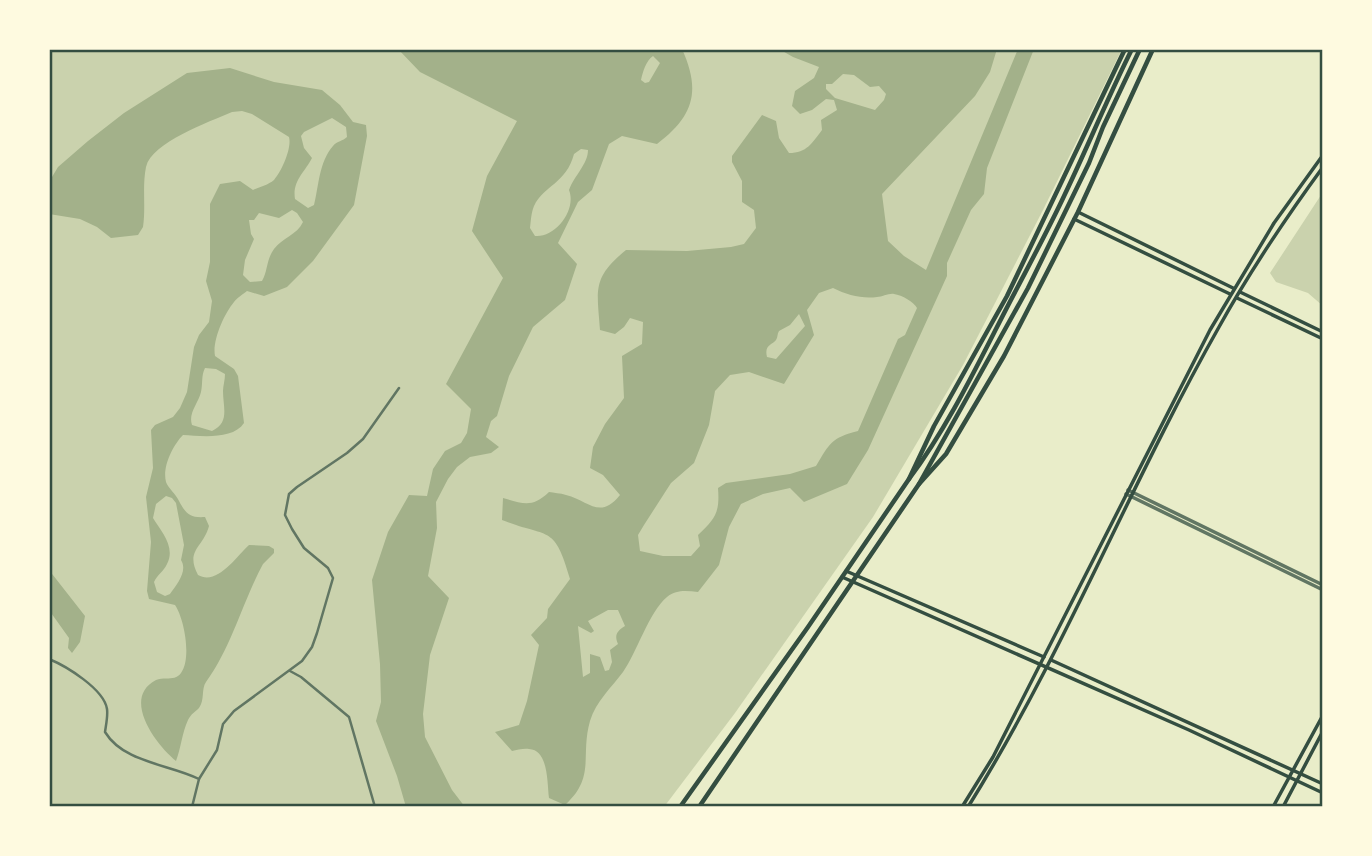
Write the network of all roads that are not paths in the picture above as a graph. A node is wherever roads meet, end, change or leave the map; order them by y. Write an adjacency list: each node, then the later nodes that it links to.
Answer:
1 (1125, 49): 16 (main road)
2 (1132, 49): 16 (main road)
3 (1140, 49): 17 (main road)
4 (1153, 49): 7 (main road)
5 (1323, 155): 9 (main road)
6 (1323, 167): 10 (main road)
7 (1077, 212): 8 (main road); 9 (main road)
8 (1074, 219): 11 (main road); 17 (main road)
9 (1234, 289): 10 (main road); 11 (main road)
10 (1240, 291): 12 (main road); 13 (main road)
11 (1230, 295): 12 (main road); 18 (main road)
12 (1236, 298): 14 (main road); 18 (main road)
13 (1323, 332)
14 (1323, 339)
15 (399, 388): 29 (street)
16 (909, 479): 19 (main road)
17 (919, 484): 20 (main road)
18 (1129, 493): 23 (street); 24 (main road); 26 (main road)
19 (846, 571): 20 (main road); 21 (main road)
20 (856, 575): 22 (main road); 24 (main road)
21 (842, 577): 22 (main road); 41 (main road)
22 (852, 582): 27 (main road); 42 (main road)
23 (1323, 587)
24 (1044, 657): 26 (main road); 27 (main road)
25 (49, 659): 35 (street)
26 (1051, 660): 28 (main road); 32 (main road)
27 (1040, 666): 28 (main road); 43 (main road)
28 (1047, 667): 34 (main road); 44 (main road)
29 (290, 671): 35 (street); 40 (street)
30 (1323, 715): 32 (main road)
31 (1323, 730): 33 (main road)
32 (1293, 771): 33 (main road); 34 (main road)
33 (1302, 774): 36 (main road); 37 (main road)
34 (1290, 778): 36 (main road); 45 (main road)
35 (199, 779): 39 (street)
36 (1297, 782): 38 (main road); 46 (main road)
37 (1323, 784)
38 (1323, 793)
39 (191, 807)
40 (375, 807)
41 (680, 807)
42 (699, 807)
43 (962, 807)
44 (968, 807)
45 (1273, 807)
46 (1283, 807)

